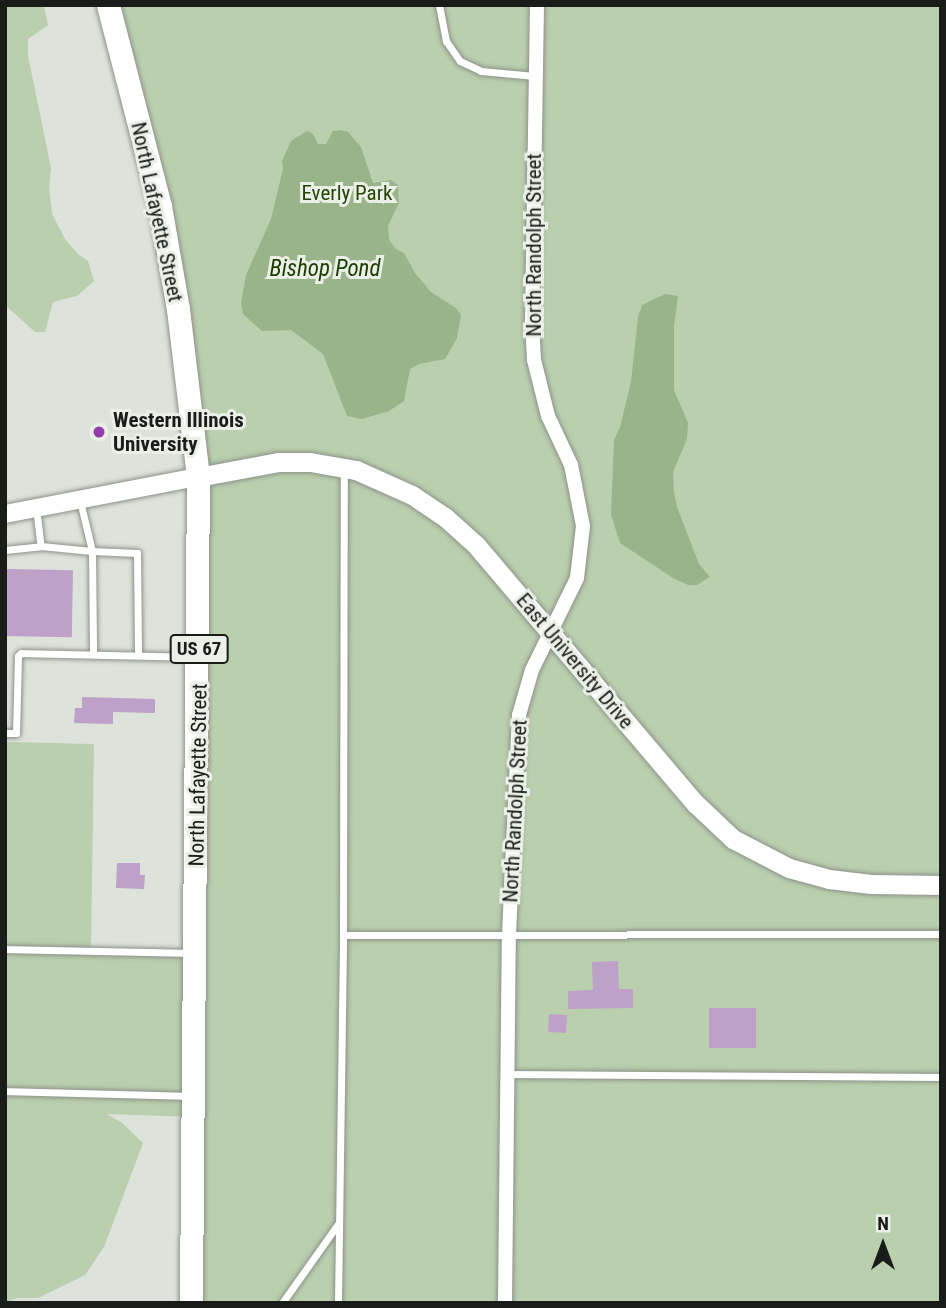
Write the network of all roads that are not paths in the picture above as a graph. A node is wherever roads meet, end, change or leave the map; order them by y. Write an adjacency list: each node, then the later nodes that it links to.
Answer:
1 (108, 5): 6 (highway, North Lafayette Street / US 67)
2 (439, 5): 4 (lane)
3 (537, 5): 4 (street, North Randolph Street)
4 (536, 76): 13 (street, North Randolph Street)
5 (344, 467): 6 (main road, East University Drive); 13 (main road, East University Drive); 19 (lane)
6 (198, 477): 7 (street); 16 (highway, North Lafayette Street / US 67)
7 (80, 499): 8 (street); 12 (lane)
8 (36, 508): 9 (street); 10 (lane)
9 (5, 514)
10 (41, 546): 11 (lane); 12 (lane)
11 (5, 550)
12 (92, 551): 14 (lane); 15 (lane)
13 (552, 634): 18 (main road, East University Drive); 21 (street, North Randolph Street)
14 (93, 654): 15 (lane); 17 (lane)
15 (138, 655): 16 (lane)
16 (199, 657): 23 (highway, North Lafayette Street / US 67)
17 (5, 733)
18 (941, 885)
19 (343, 934): 21 (lane); 28 (lane)
20 (941, 934): 21 (lane)
21 (509, 935): 24 (street, North Randolph Street)
22 (5, 949): 23 (lane)
23 (195, 953): 27 (highway, North Lafayette Street / US 67)
24 (508, 1074): 25 (lane); 32 (street, North Randolph Street)
25 (941, 1077)
26 (5, 1091): 27 (lane)
27 (193, 1097): 29 (highway, North Lafayette Street / US 67)
28 (338, 1223): 30 (lane); 31 (lane)
29 (191, 1303)
30 (282, 1303)
31 (338, 1303)
32 (505, 1303)

